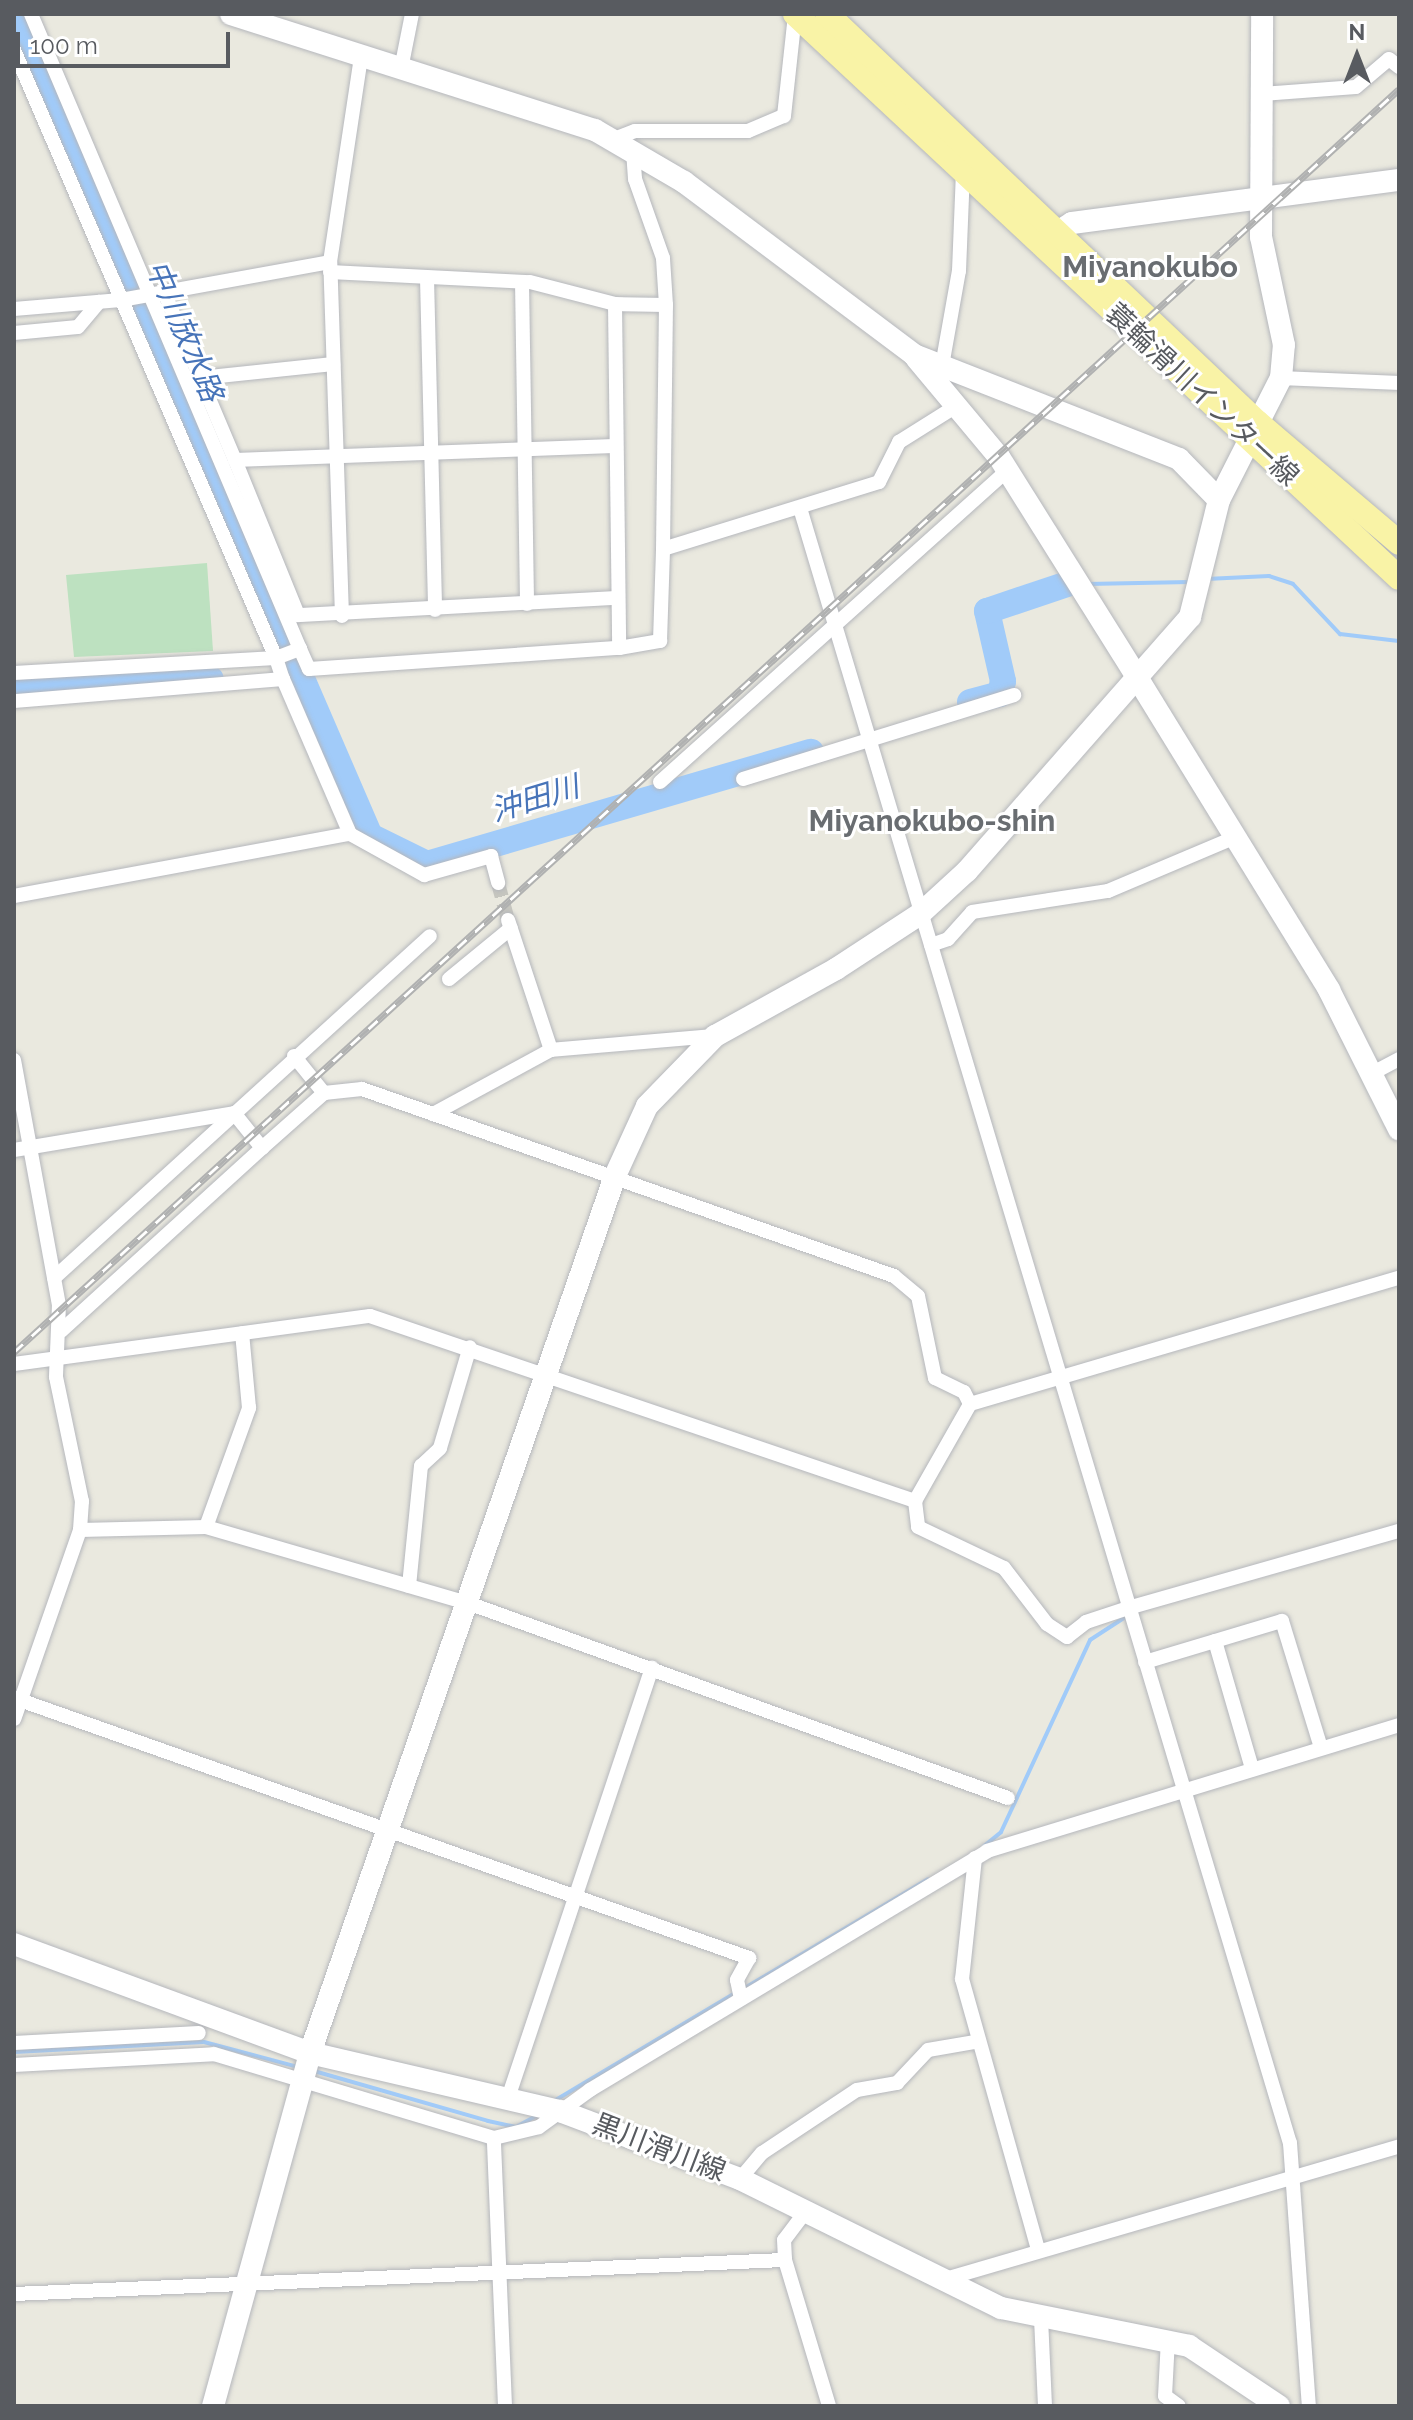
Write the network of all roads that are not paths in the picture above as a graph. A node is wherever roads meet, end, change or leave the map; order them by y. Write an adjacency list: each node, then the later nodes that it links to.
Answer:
1 (31, 14): 21 (street)
2 (231, 14): 8 (street)
3 (412, 14): 10 (street)
4 (795, 14): 13 (street); 14 (main road, 蓑輪滑川インター線)
5 (827, 14): 17 (main road, 蓑輪滑川インター線)
6 (1262, 14): 12 (street)
7 (14, 50): 11 (street)
8 (361, 56): 10 (street); 18 (street)
9 (1396, 59): 12 (street)
10 (401, 69): 13 (street)
11 (19, 78): 22 (street)
12 (1262, 94): 16 (street)
13 (624, 144): 25 (street); 28 (street)
14 (963, 171): 30 (street); 35 (main road, 蓑輪滑川インター線)
15 (1399, 180): 16 (street)
16 (1262, 197): 17 (street); 32 (street)
17 (1056, 233): 35 (main road, 蓑輪滑川インター線)
18 (330, 267): 19 (street); 21 (street); 29 (street)
19 (427, 278): 20 (street); 38 (street)
20 (522, 282): 24 (street); 37 (street)
21 (152, 294): 22 (street); 31 (street); 53 (street)
22 (123, 300): 23 (street); 54 (street)
23 (99, 302): 26 (street); 27 (street)
24 (615, 304): 25 (street); 36 (street)
25 (666, 305): 45 (street)
26 (14, 309)
27 (14, 333)
28 (914, 355): 30 (street); 34 (street)
29 (333, 364): 31 (street); 39 (street)
30 (942, 366): 42 (street)
31 (200, 378): 40 (street)
32 (1281, 378): 33 (street); 35 (street)
33 (1399, 383)
34 (958, 405): 41 (street); 43 (street)
35 (1255, 432): 42 (street); 44 (main road, 蓑輪滑川インター線); 46 (main road, 蓑輪滑川インター線)
36 (614, 446): 37 (street); 47 (street)
37 (524, 449): 38 (street); 48 (street)
38 (429, 452): 39 (street); 49 (street)
39 (335, 454): 40 (street); 50 (street)
40 (235, 460): 50 (street)
41 (1008, 470): 51 (street); 58 (street)
42 (1219, 500): 58 (street)
43 (800, 508): 45 (street); 51 (street)
44 (1399, 543)
45 (663, 549): 52 (street)
46 (1399, 578)
47 (614, 598): 48 (street); 52 (street)
48 (527, 604): 49 (street)
49 (435, 610): 50 (street)
50 (342, 616)
51 (835, 626): 62 (street); 64 (street)
52 (619, 648): 53 (street)
53 (300, 649): 54 (street)
54 (276, 658): 55 (street); 57 (street)
55 (224, 661): 56 (street); 59 (street)
56 (14, 673)
57 (283, 679): 59 (street); 65 (street)
58 (1138, 679): 66 (street); 69 (street)
59 (223, 683): 61 (street)
60 (1014, 695): 62 (street)
61 (14, 701)
62 (869, 743): 63 (street); 69 (street)
63 (743, 779)
64 (660, 782)
65 (350, 834): 67 (street); 68 (street)
66 (1236, 837): 71 (street); 78 (street)
67 (498, 883)
68 (14, 896)
69 (920, 914): 71 (street); 73 (street)
70 (430, 936): 75 (street)
71 (931, 945): 95 (street)
72 (449, 979): 74 (street)
73 (715, 1036): 74 (street); 86 (street)
74 (551, 1050): 81 (street)
75 (294, 1056): 79 (street); 80 (street)
76 (1399, 1059): 78 (street)
77 (14, 1060): 83 (street)
78 (1371, 1074): 82 (street)
79 (324, 1093): 81 (street); 84 (street)
80 (234, 1113): 83 (street); 84 (street); 87 (street)
81 (433, 1114): 86 (street)
82 (1399, 1128)
83 (31, 1146): 85 (street); 87 (street)
84 (262, 1148): 89 (street)
85 (14, 1150)
86 (615, 1176): 94 (street); 96 (street)
87 (54, 1278): 89 (street)
88 (1399, 1278): 95 (street)
89 (61, 1331): 92 (street)
90 (242, 1333): 91 (street); 92 (street); 98 (street)
91 (470, 1347): 94 (street); 101 (street)
92 (60, 1356): 93 (street); 99 (street)
93 (14, 1364)
94 (548, 1373): 97 (street); 102 (street)
95 (1060, 1377): 96 (street); 103 (street)
96 (970, 1404): 97 (street)
97 (915, 1501): 103 (street)
98 (206, 1527): 99 (street); 101 (street)
99 (80, 1530): 107 (street)
100 (1399, 1531): 103 (street)
101 (409, 1586): 102 (street)
102 (468, 1603): 106 (street); 114 (street)
103 (1128, 1608): 105 (street)
104 (1215, 1641): 105 (street); 110 (street); 111 (street)
105 (1145, 1662): 112 (street)
106 (652, 1668): 113 (street); 116 (street)
107 (17, 1699): 108 (street); 114 (street)
108 (14, 1719)
109 (1399, 1725): 110 (street)
110 (1321, 1748): 111 (street)
111 (1252, 1768): 112 (street)
112 (1183, 1789): 115 (street); 129 (street)
113 (1008, 1798)
114 (389, 1829): 116 (street); 122 (street)
115 (975, 1858): 118 (street); 120 (street)
116 (577, 1895): 118 (street); 125 (street)
117 (14, 1944): 122 (street, 黒川滑川線)
118 (741, 1999): 126 (street)
119 (199, 2033): 121 (street)
120 (975, 2042): 130 (street); 132 (street)
121 (14, 2043)
122 (310, 2053): 124 (street); 125 (street, 黒川滑川線)
123 (14, 2065): 124 (street)
124 (300, 2083): 127 (street); 136 (street)
125 (507, 2101): 126 (street, 黒川滑川線)
126 (560, 2111): 127 (street); 130 (street, 黒川滑川線)
127 (494, 2138): 134 (street)
128 (1399, 2146): 129 (street)
129 (1296, 2175): 132 (street); 146 (street)
130 (740, 2179): 131 (street, 黒川滑川線)
131 (806, 2211): 133 (street); 135 (street, 黒川滑川線)
132 (1038, 2250): 135 (street)
133 (785, 2260): 134 (street); 142 (street)
134 (498, 2270): 136 (street); 141 (street)
135 (941, 2280): 138 (street, 黒川滑川線)
136 (240, 2285): 137 (street); 140 (street)
137 (14, 2294)
138 (1041, 2318): 139 (street, 黒川滑川線); 143 (street)
139 (1168, 2339): 144 (street); 145 (street, 黒川滑川線)
140 (213, 2406)
141 (505, 2406)
142 (829, 2406)
143 (1045, 2406)
144 (1179, 2406)
145 (1279, 2406)
146 (1309, 2406)

